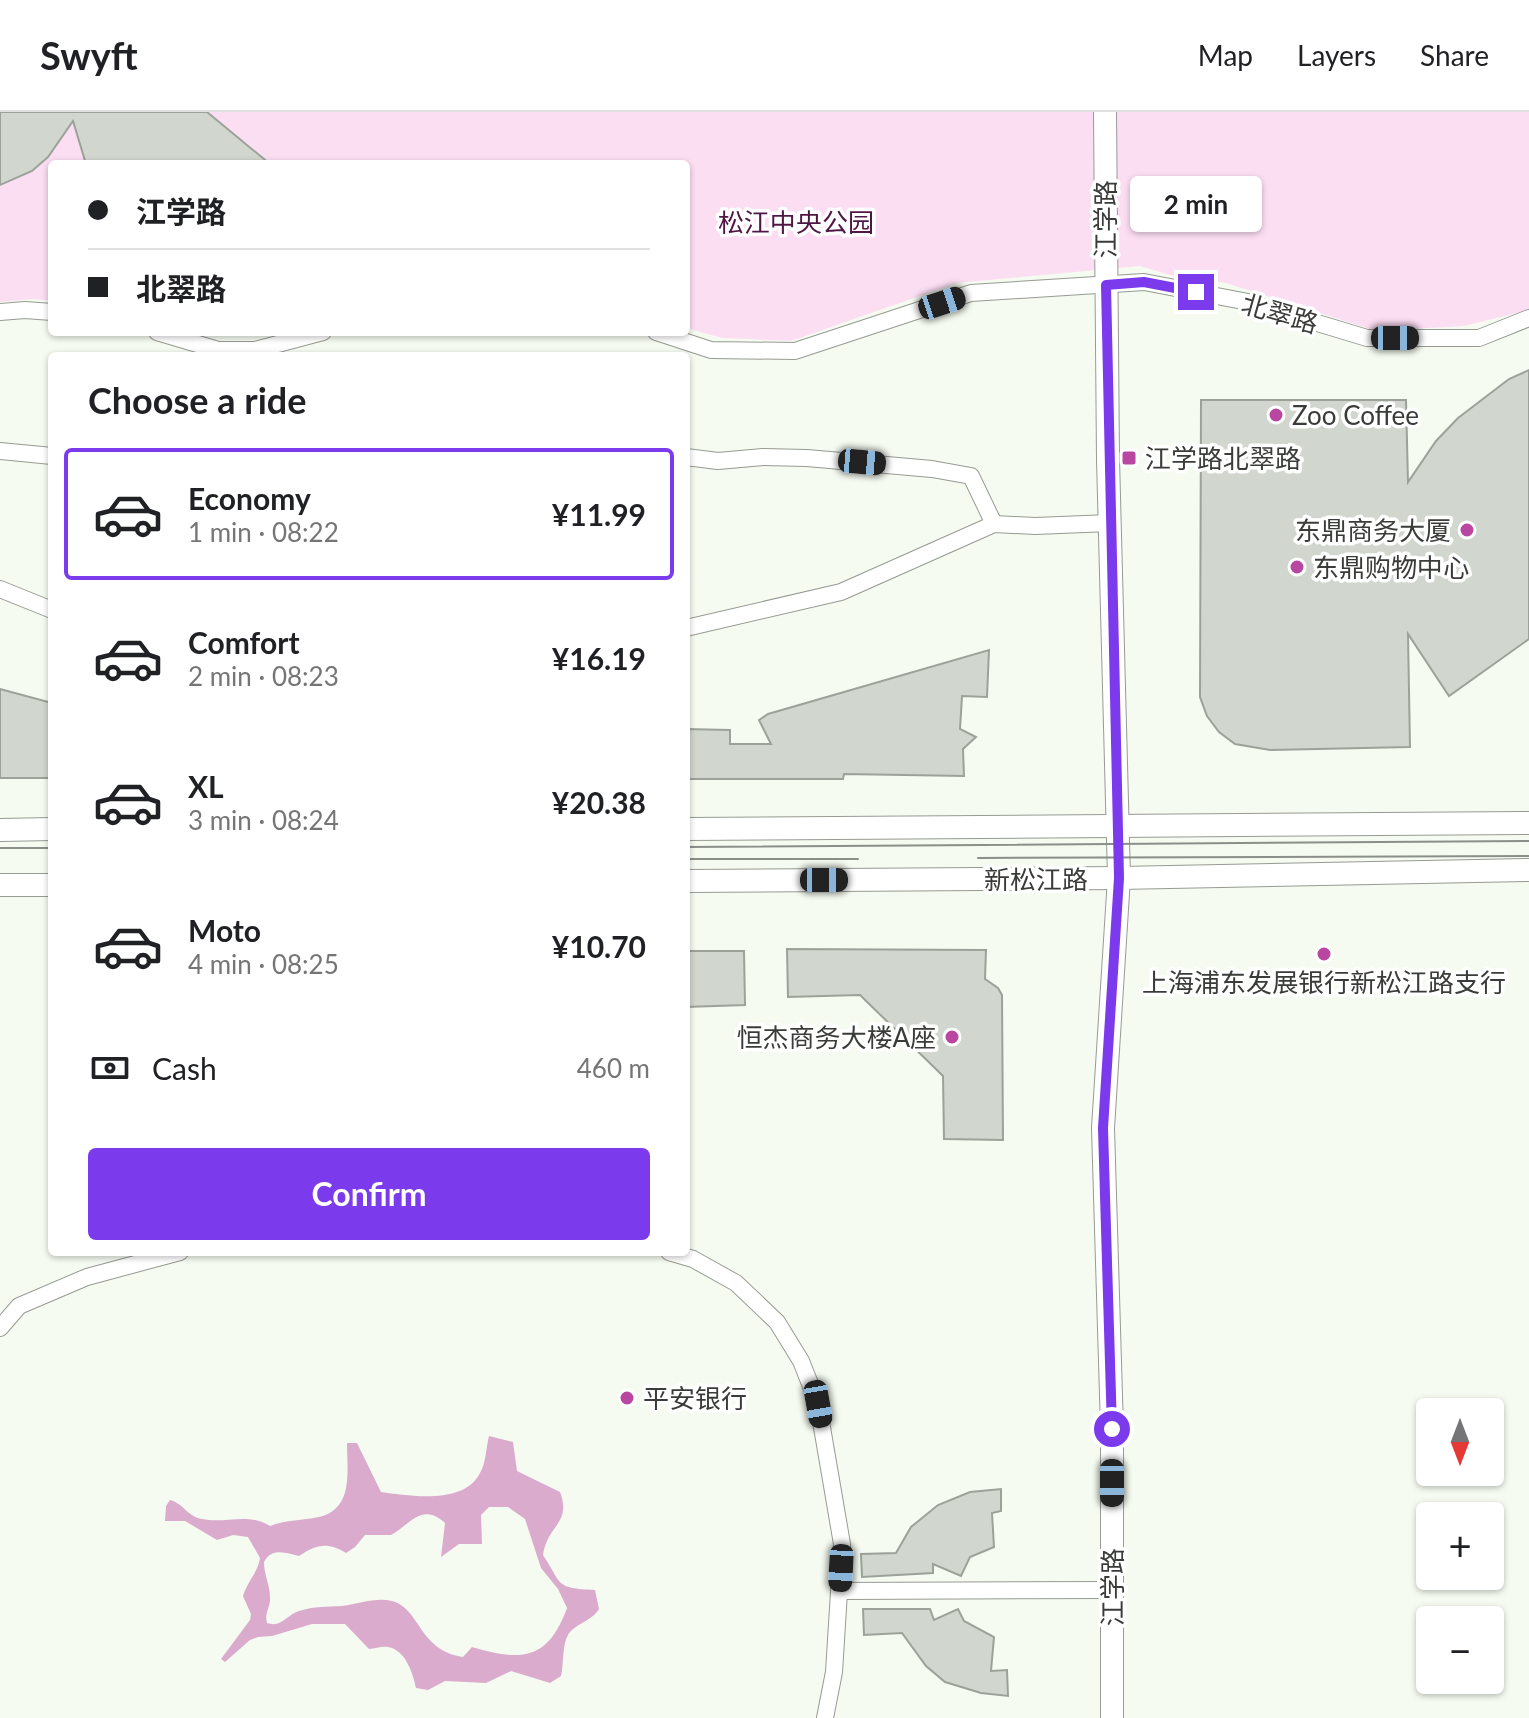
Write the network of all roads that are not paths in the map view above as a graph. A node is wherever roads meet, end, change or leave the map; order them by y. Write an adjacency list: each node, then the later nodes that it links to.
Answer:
1 (1105, 112): 2 (main road, 江学路)
2 (1106, 285): 5 (street, 北翠路); 8 (street, 北翠路); 12 (main road, 江学路)
3 (0, 312): 4 (street)
4 (48, 312)
5 (1529, 318)
6 (171, 336): 7 (street)
7 (308, 336)
8 (668, 336)
9 (0, 451): 10 (street)
10 (48, 456)
11 (690, 458): 13 (street)
12 (1110, 523): 13 (street); 18 (main road, 江学路)
13 (994, 524): 16 (street)
14 (0, 589): 15 (street)
15 (48, 608)
16 (690, 627)
17 (1529, 823): 18 (main road, 新松江路)
18 (1116, 826): 20 (main road, 新松江路); 23 (main road, 江学路)
19 (48, 829): 21 (main road)
20 (690, 829)
21 (0, 830)
22 (1529, 870): 23 (main road, 新松江路)
23 (1119, 878): 24 (main road, 新松江路); 30 (main road, 江学路)
24 (690, 881)
25 (0, 885): 26 (main road)
26 (48, 885)
27 (165, 1256): 29 (street)
28 (683, 1256): 31 (street)
29 (0, 1328)
30 (1112, 1590): 31 (street); 33 (main road, 江学路)
31 (839, 1591): 32 (street)
32 (825, 1718)
33 (1112, 1718)

